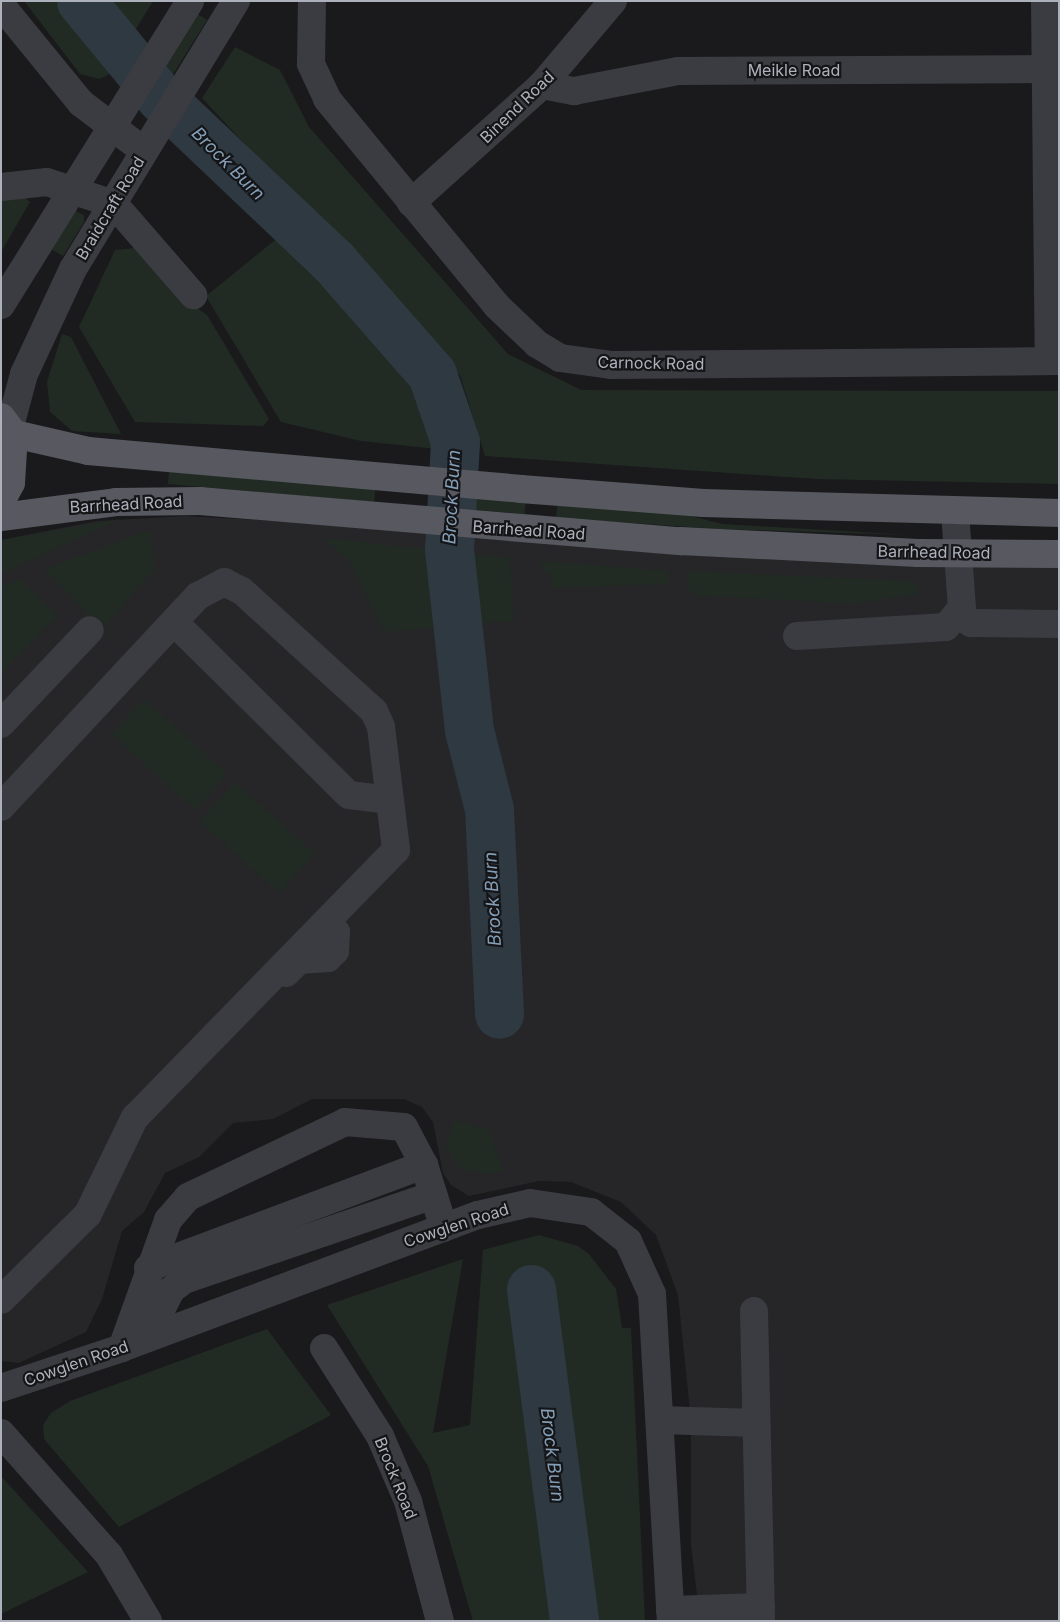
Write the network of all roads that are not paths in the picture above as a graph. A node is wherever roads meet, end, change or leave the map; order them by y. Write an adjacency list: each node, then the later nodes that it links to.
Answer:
1 (190, 1): 9 (street)
2 (236, 1): 10 (street, Braidcraft Road)
3 (612, 1): 8 (street, Binend Road)
4 (1045, 1): 7 (street)
5 (1, 5): 9 (street)
6 (310, 9): 14 (street, Carnock Road)
7 (1047, 69): 8 (street, Meikle Road); 13 (street)
8 (542, 85): 14 (street, Binend Road)
9 (111, 126): 10 (street); 12 (street)
10 (144, 151): 15 (street, Braidcraft Road)
11 (1, 187): 12 (street)
12 (74, 188): 15 (street); 17 (street)
13 (1054, 196): 18 (street)
14 (411, 202): 18 (street, Carnock Road)
15 (114, 204): 16 (street); 19 (street, Braidcraft Road)
16 (193, 295)
17 (1, 305)
18 (1054, 361)
19 (8, 426): 20 (main road); 21 (main road)
20 (1, 502)
21 (956, 512): 22 (main road); 24 (street)
22 (1059, 513)
23 (1, 517): 24 (main road, Barrhead Road)
24 (956, 552): 25 (main road, Barrhead Road); 26 (street)
25 (1059, 554)
26 (957, 614): 28 (street); 30 (street)
27 (174, 622): 32 (street); 32 (street); 33 (street)
28 (1059, 624)
29 (90, 630): 31 (street)
30 (798, 636)
31 (1, 724)
32 (389, 800): 38 (street)
33 (1, 807)
34 (424, 1165): 35 (street); 37 (street); 37 (street)
35 (433, 1194): 36 (street); 40 (street)
36 (444, 1228): 40 (street, Cowglen Road); 43 (street, Cowglen Road)
37 (148, 1268): 40 (street)
38 (1, 1300)
39 (754, 1311): 44 (street)
40 (122, 1348): 42 (street, Cowglen Road)
41 (324, 1348): 49 (street, Brock Road)
42 (1, 1388)
43 (660, 1420): 44 (street); 47 (street, Cowglen Road)
44 (756, 1423): 46 (street)
45 (1, 1433): 48 (street)
46 (761, 1614): 47 (street)
47 (670, 1615)
48 (148, 1621)
49 (440, 1621)

